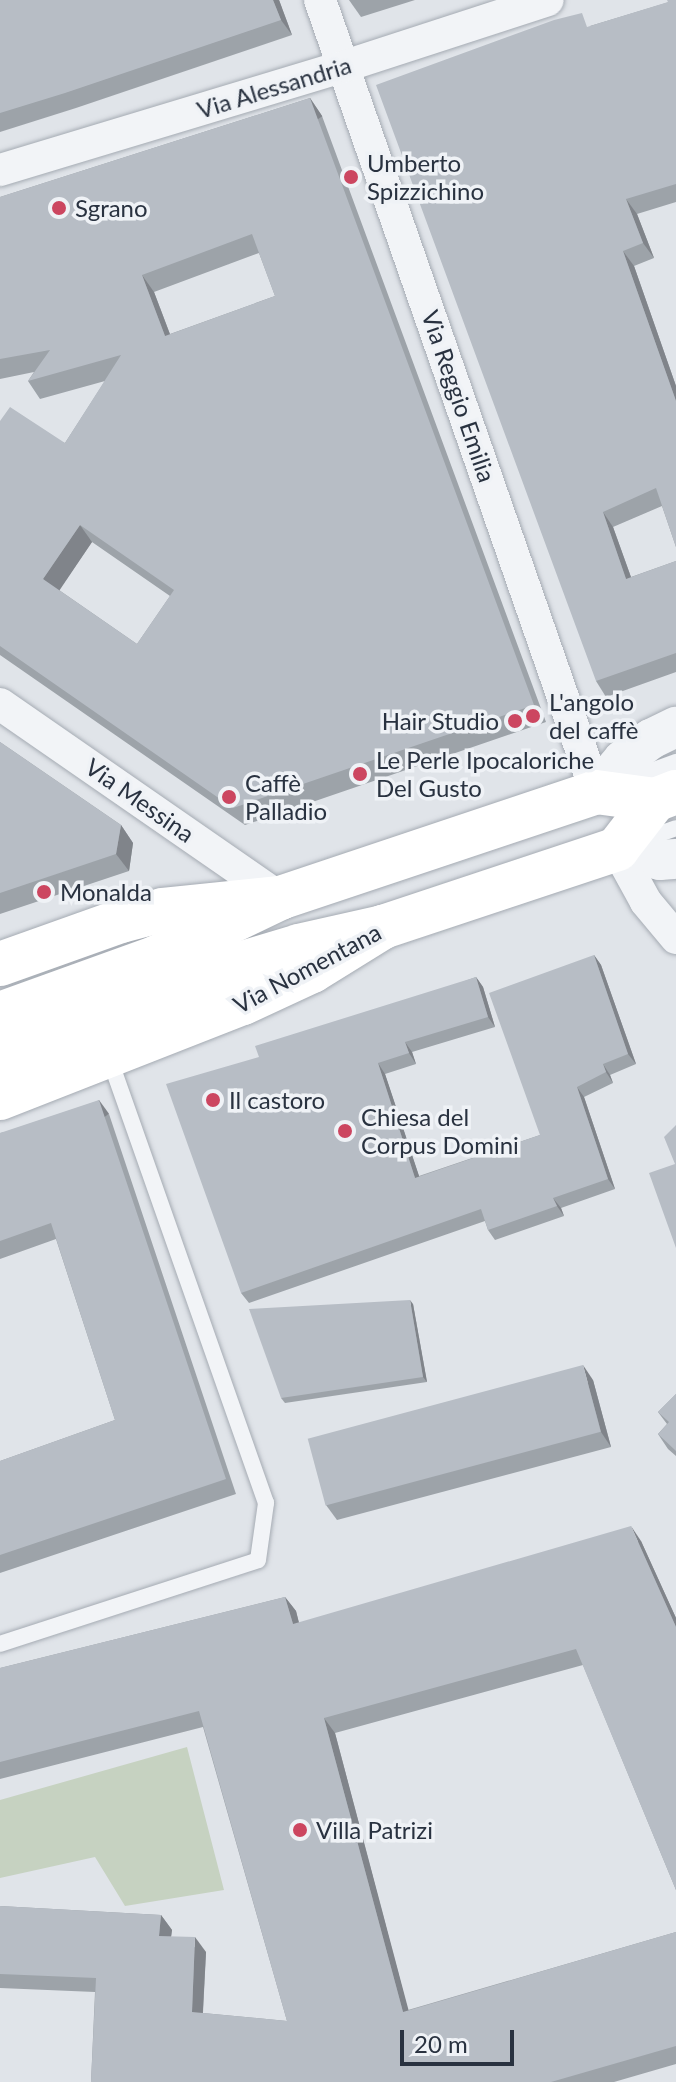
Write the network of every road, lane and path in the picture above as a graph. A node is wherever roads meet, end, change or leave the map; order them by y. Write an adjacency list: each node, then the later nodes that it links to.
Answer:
1 (320, 0): 3 (street, Via Reggio Emilia)
2 (548, 0): 3 (street, Via Alessandria)
3 (345, 66): 4 (street, Via Alessandria); 8 (street, Via Reggio Emilia)
4 (0, 170)
5 (0, 704): 12 (street, Via Messina)
6 (676, 727): 8 (street)
7 (676, 762): 8 (lane)
8 (596, 792): 9 (main road); 12 (main road)
9 (669, 807): 10 (main road)
10 (617, 849): 11 (street); 13 (main road, Via Nomentana); 14 (street)
11 (676, 859)
12 (280, 898): 15 (main road); 16 (main road)
13 (383, 927): 17 (main road); 18 (main road, Via Nomentana)
14 (676, 938)
15 (0, 964)
16 (0, 1014)
17 (0, 1054)
18 (109, 1055): 19 (main road, Via Nomentana); 20 (lane)
19 (0, 1098)
20 (0, 1644)

